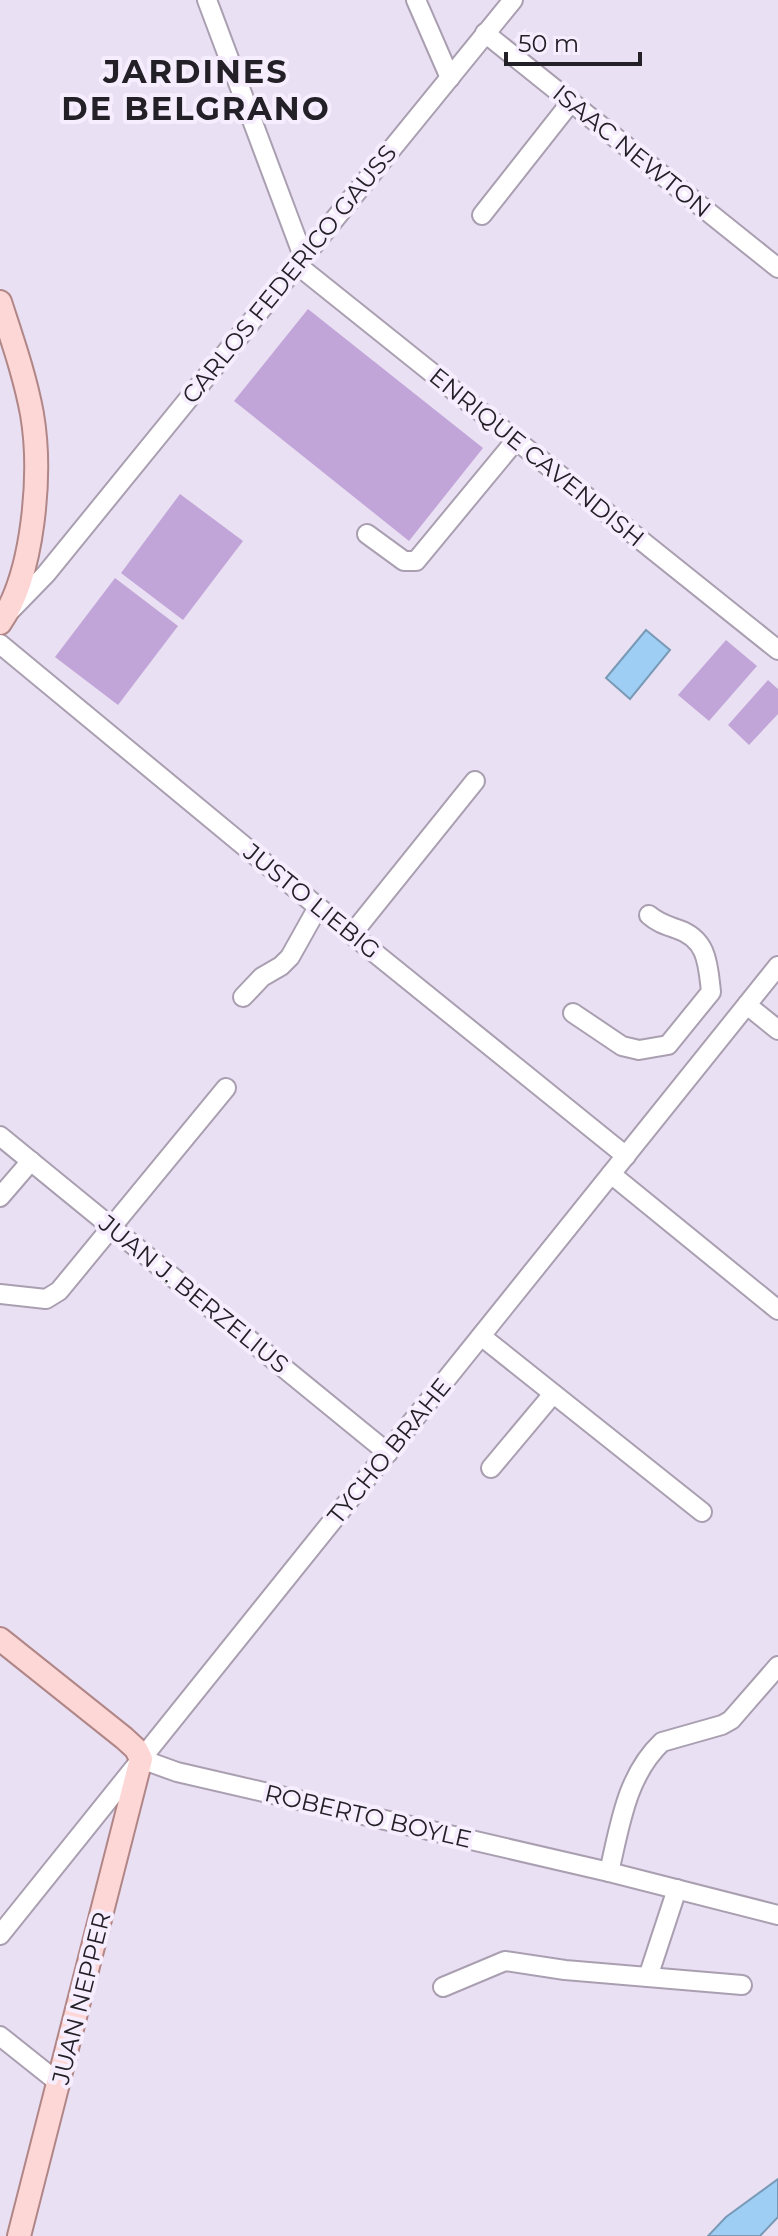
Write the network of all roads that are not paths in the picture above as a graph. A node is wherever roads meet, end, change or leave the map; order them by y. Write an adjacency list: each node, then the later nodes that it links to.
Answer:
1 (207, 0): 8 (street)
2 (416, 0): 5 (street)
3 (513, 0): 4 (street, CARLOS FEDERICO GAUSS)
4 (485, 33): 5 (street, CARLOS FEDERICO GAUSS); 6 (street, ISAAC NEWTON)
5 (450, 78): 8 (street, CARLOS FEDERICO GAUSS)
6 (571, 102): 7 (street); 9 (street, ISAAC NEWTON)
7 (482, 215)
8 (300, 260): 11 (street, ENRIQUE CAVENDISH); 13 (street, CARLOS FEDERICO GAUSS)
9 (778, 268)
10 (0, 302): 14 (main road)
11 (516, 440): 12 (street); 17 (street, ENRIQUE CAVENDISH)
12 (367, 534)
13 (66, 549): 14 (street); 15 (street, CARLOS FEDERICO GAUSS)
14 (27, 550): 15 (main road)
15 (2, 620)
16 (0, 644): 19 (street, JUSTO LIEBIG)
17 (778, 650)
18 (475, 781): 21 (street)
19 (318, 907): 21 (street, JUSTO LIEBIG); 24 (street)
20 (649, 915): 23 (street)
21 (352, 934): 30 (street, JUSTO LIEBIG)
22 (778, 966): 25 (street, TYCHO BRAHE)
23 (711, 992): 25 (street); 26 (street)
24 (243, 997)
25 (743, 1010): 27 (street); 30 (street, TYCHO BRAHE)
26 (573, 1013)
27 (778, 1030)
28 (226, 1088): 34 (street)
29 (0, 1136): 31 (street, JUAN J. BERZELIUS)
30 (626, 1156): 32 (street, TYCHO BRAHE)
31 (31, 1161): 33 (street); 34 (street, JUAN J. BERZELIUS)
32 (611, 1174): 36 (street); 37 (street, TYCHO BRAHE)
33 (0, 1197)
34 (113, 1227): 35 (street); 39 (street, JUAN J. BERZELIUS)
35 (0, 1294)
36 (778, 1310)
37 (481, 1336): 38 (street); 39 (street, TYCHO BRAHE)
38 (553, 1394): 40 (street); 41 (street)
39 (388, 1453): 44 (street, TYCHO BRAHE)
40 (491, 1468)
41 (702, 1512)
42 (0, 1639): 44 (main road, ROBERTO BOYLE)
43 (778, 1666): 45 (street)
44 (141, 1759): 45 (street, ROBERTO BOYLE); 48 (street, TYCHO BRAHE); 53 (main road, JUAN NEPPER)
45 (609, 1872): 46 (street, ROBERTO BOYLE)
46 (677, 1889): 47 (street, ROBERTO BOYLE); 49 (street)
47 (778, 1915)
48 (0, 1935)
49 (648, 1977): 50 (street); 51 (street)
50 (742, 1985)
51 (443, 1987)
52 (0, 2036): 53 (street)
53 (59, 2083): 54 (main road, JUAN NEPPER)
54 (19, 2236)

